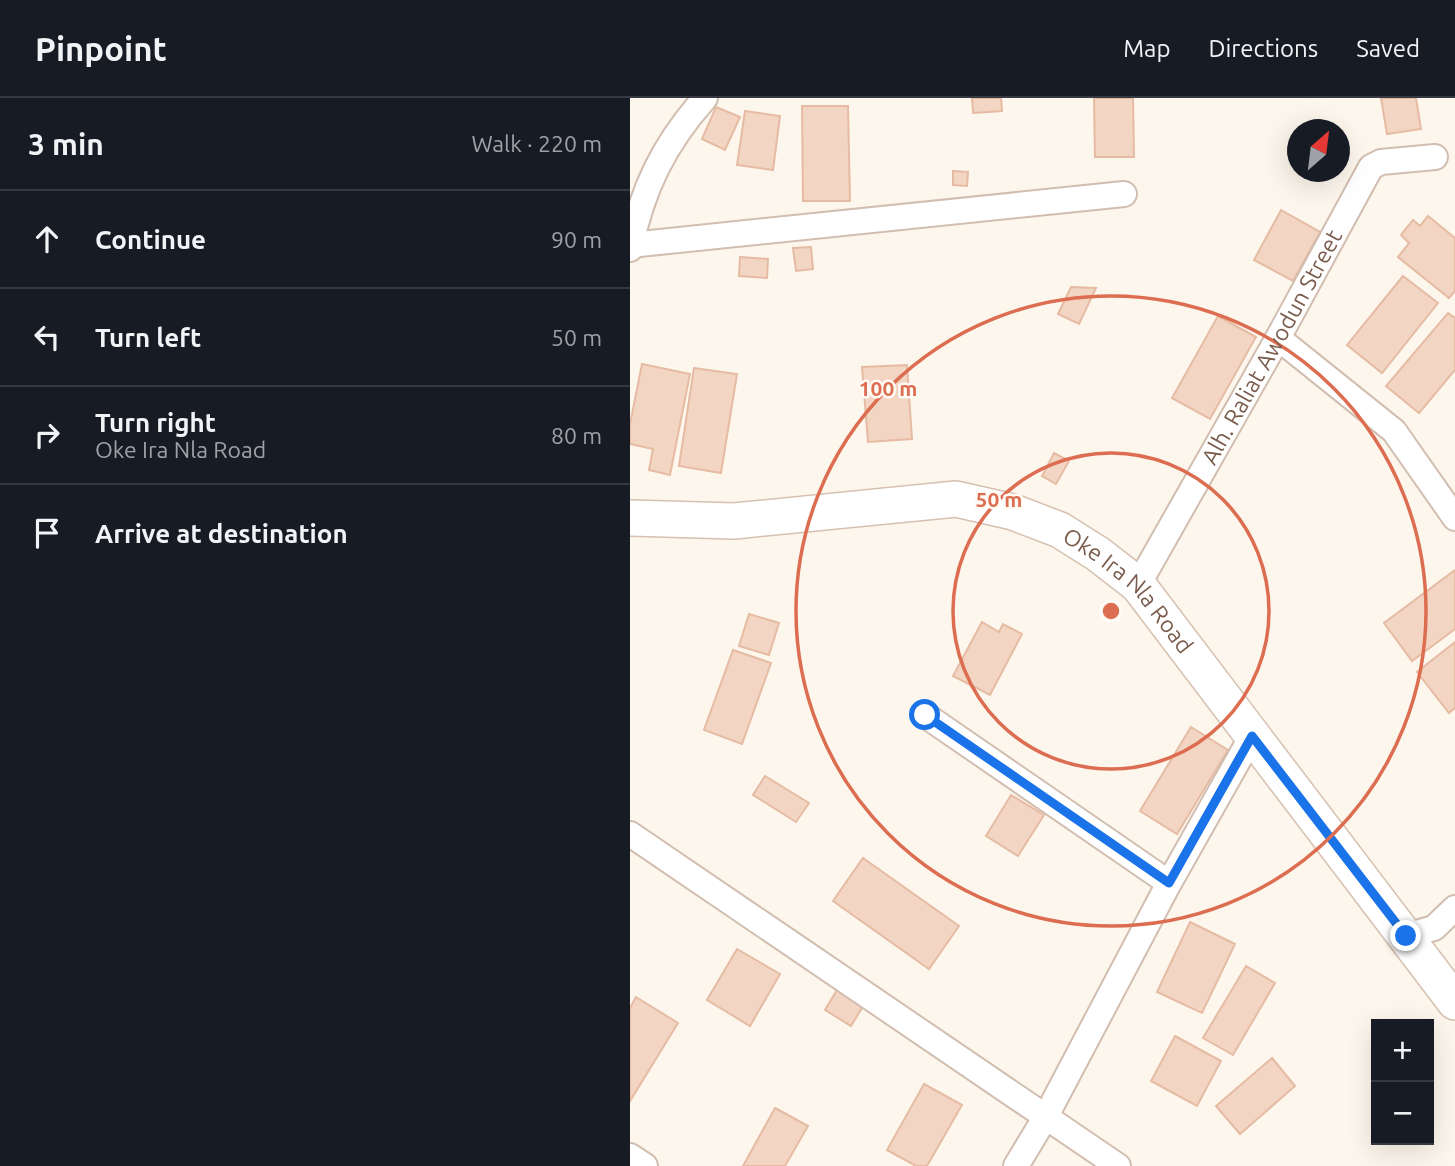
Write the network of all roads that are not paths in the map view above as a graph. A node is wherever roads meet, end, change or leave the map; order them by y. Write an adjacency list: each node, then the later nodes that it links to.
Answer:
1 (705, 98): 4 (street)
2 (1435, 157): 5 (street, Alh. Raliat Awodun Street)
3 (1124, 194): 4 (street)
4 (630, 247)
5 (1278, 338): 6 (street); 8 (street, Alh. Raliat Awodun Street)
6 (1455, 517)
7 (630, 518): 8 (street, Oke Ira Nla Road)
8 (1138, 585): 10 (street, Oke Ira Nla Road)
9 (925, 715): 12 (street)
10 (1252, 736): 12 (street); 14 (street, Oke Ira Nla Road)
11 (630, 834): 16 (street)
12 (1169, 883): 16 (street)
13 (1455, 908): 14 (street)
14 (1406, 936): 15 (street, Oke Ira Nla Road)
15 (1455, 1002)
16 (1045, 1118): 19 (street); 20 (street)
17 (630, 1156): 18 (street)
18 (645, 1166)
19 (1016, 1166)
20 (1118, 1166)

